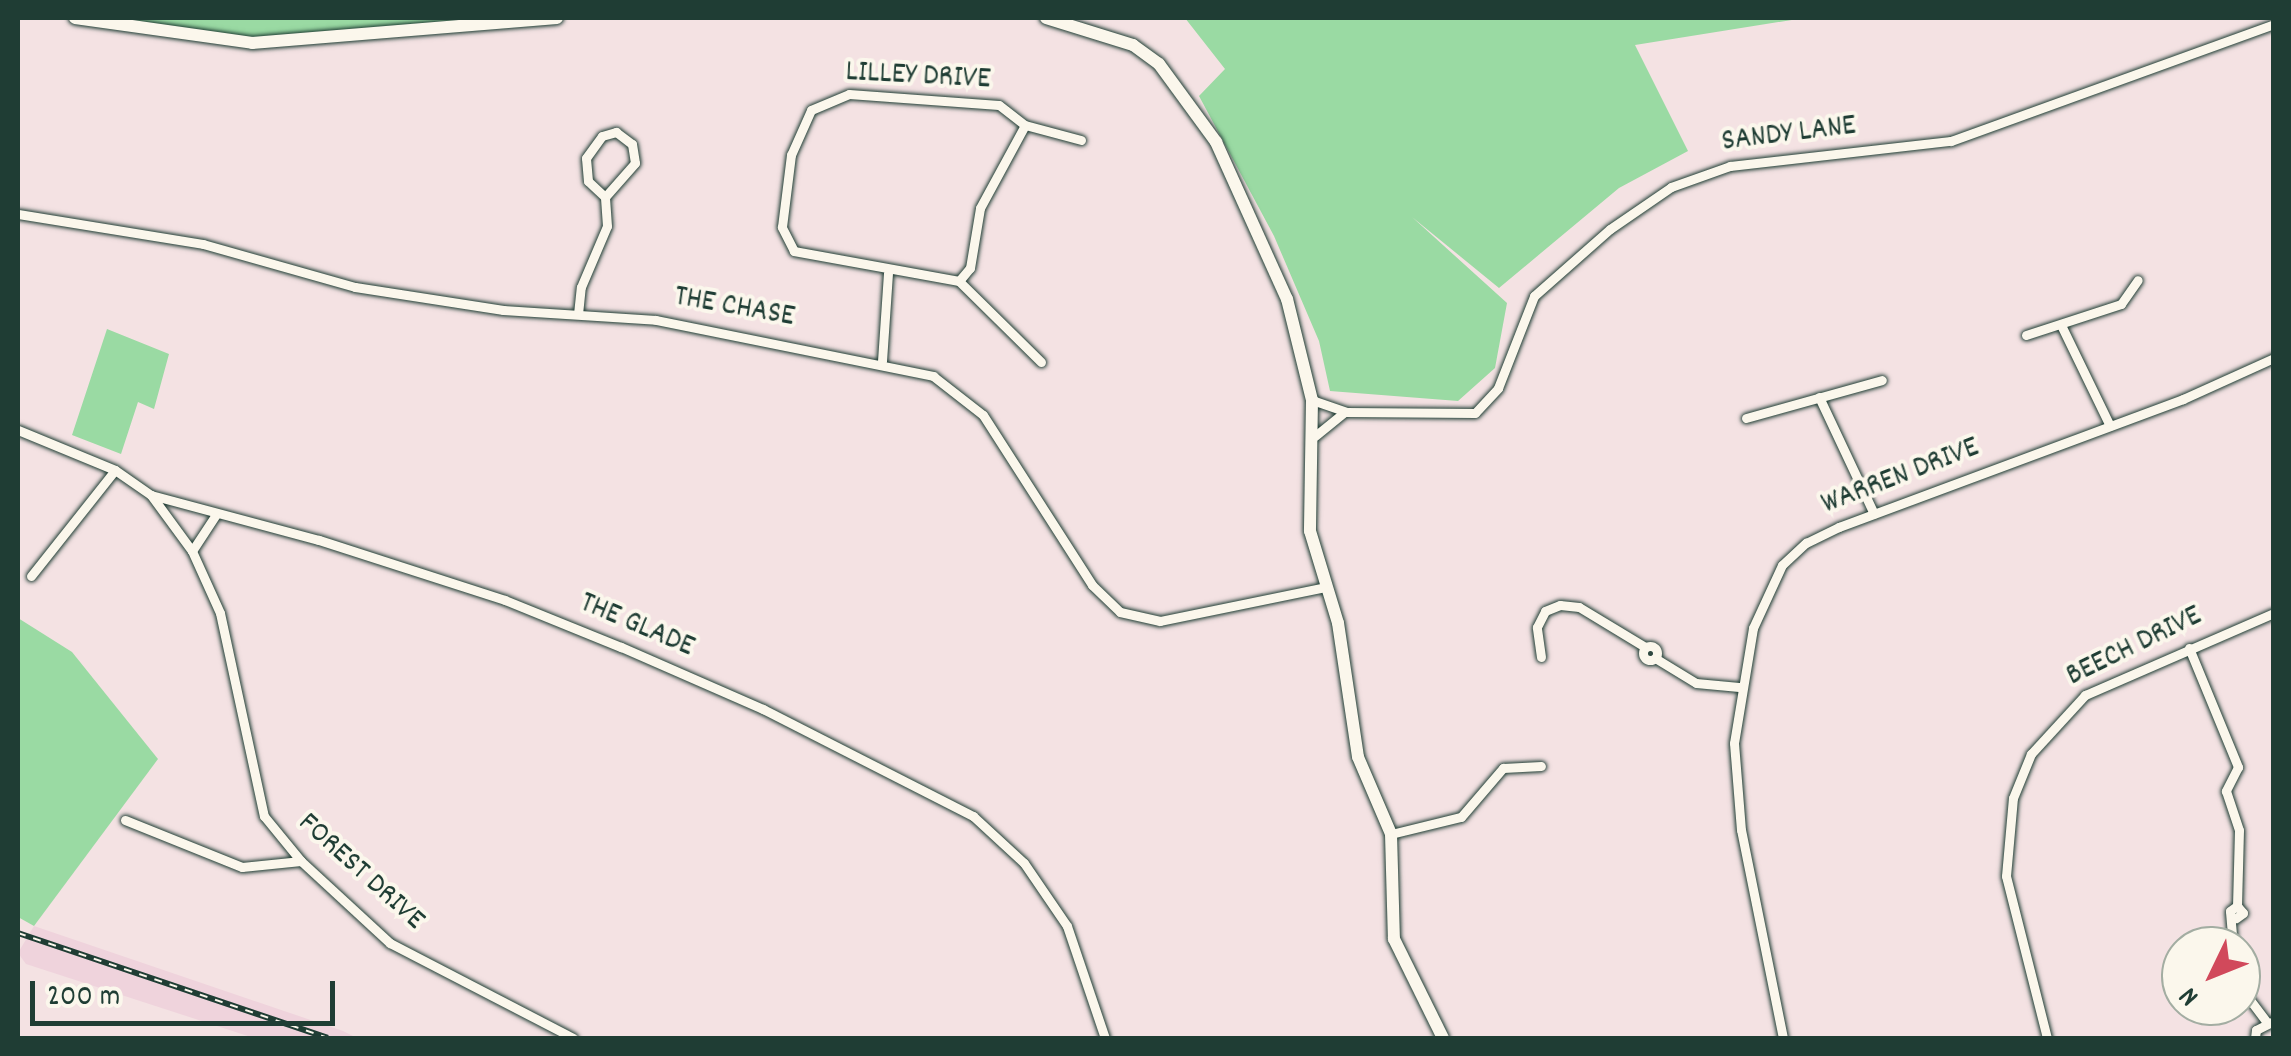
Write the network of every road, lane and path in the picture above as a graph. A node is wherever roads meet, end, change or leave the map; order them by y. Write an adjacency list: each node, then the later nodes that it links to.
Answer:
1 (75, 18): 2 (main road)
2 (557, 18)
3 (1046, 18): 20 (main road)
4 (2274, 24): 21 (street, SANDY LANE)
5 (1025, 125): 6 (street, LILLEY DRIVE); 9 (street, LILLEY DRIVE); 11 (street, LILLEY DRIVE)
6 (1081, 140)
7 (606, 198): 7 (street); 12 (street)
8 (18, 214): 12 (street, THE CHASE)
9 (888, 272): 11 (street, LILLEY DRIVE); 16 (street)
10 (2138, 280): 13 (street)
11 (959, 281): 17 (street)
12 (578, 314): 16 (street, THE CHASE)
13 (2061, 325): 14 (street); 23 (street)
14 (2026, 335)
15 (2274, 358): 23 (street, WARREN DRIVE)
16 (882, 362): 32 (street, THE CHASE)
17 (1041, 362)
18 (1882, 380): 19 (street)
19 (1820, 398): 22 (street); 29 (street)
20 (1312, 400): 21 (street, SANDY LANE); 25 (main road)
21 (1346, 412): 25 (street)
22 (1746, 418)
23 (2110, 426): 29 (street, WARREN DRIVE)
24 (18, 430): 26 (street, THE GLADE)
25 (1315, 436): 32 (main road)
26 (114, 470): 27 (street, THE GLADE); 31 (street)
27 (151, 495): 28 (street, THE GLADE); 30 (street, FOREST DRIVE)
28 (217, 513): 30 (street); 44 (street, THE GLADE)
29 (1874, 514): 36 (street, WARREN DRIVE)
30 (192, 551): 40 (street, FOREST DRIVE)
31 (31, 576)
32 (1326, 587): 39 (main road)
33 (2274, 613): 34 (street, BEECH DRIVE)
34 (2189, 648): 41 (street); 47 (street, BEECH DRIVE)
35 (1541, 658): 36 (street)
36 (1740, 688): 46 (street, WARREN DRIVE)
37 (1541, 766): 39 (street)
38 (125, 820): 40 (street)
39 (1391, 834): 45 (main road)
40 (301, 861): 43 (street, FOREST DRIVE)
41 (2235, 926)
42 (2270, 1021): 48 (street)
43 (574, 1038)
44 (1105, 1038)
45 (1443, 1038)
46 (1783, 1038)
47 (2046, 1038)
48 (2255, 1038)

